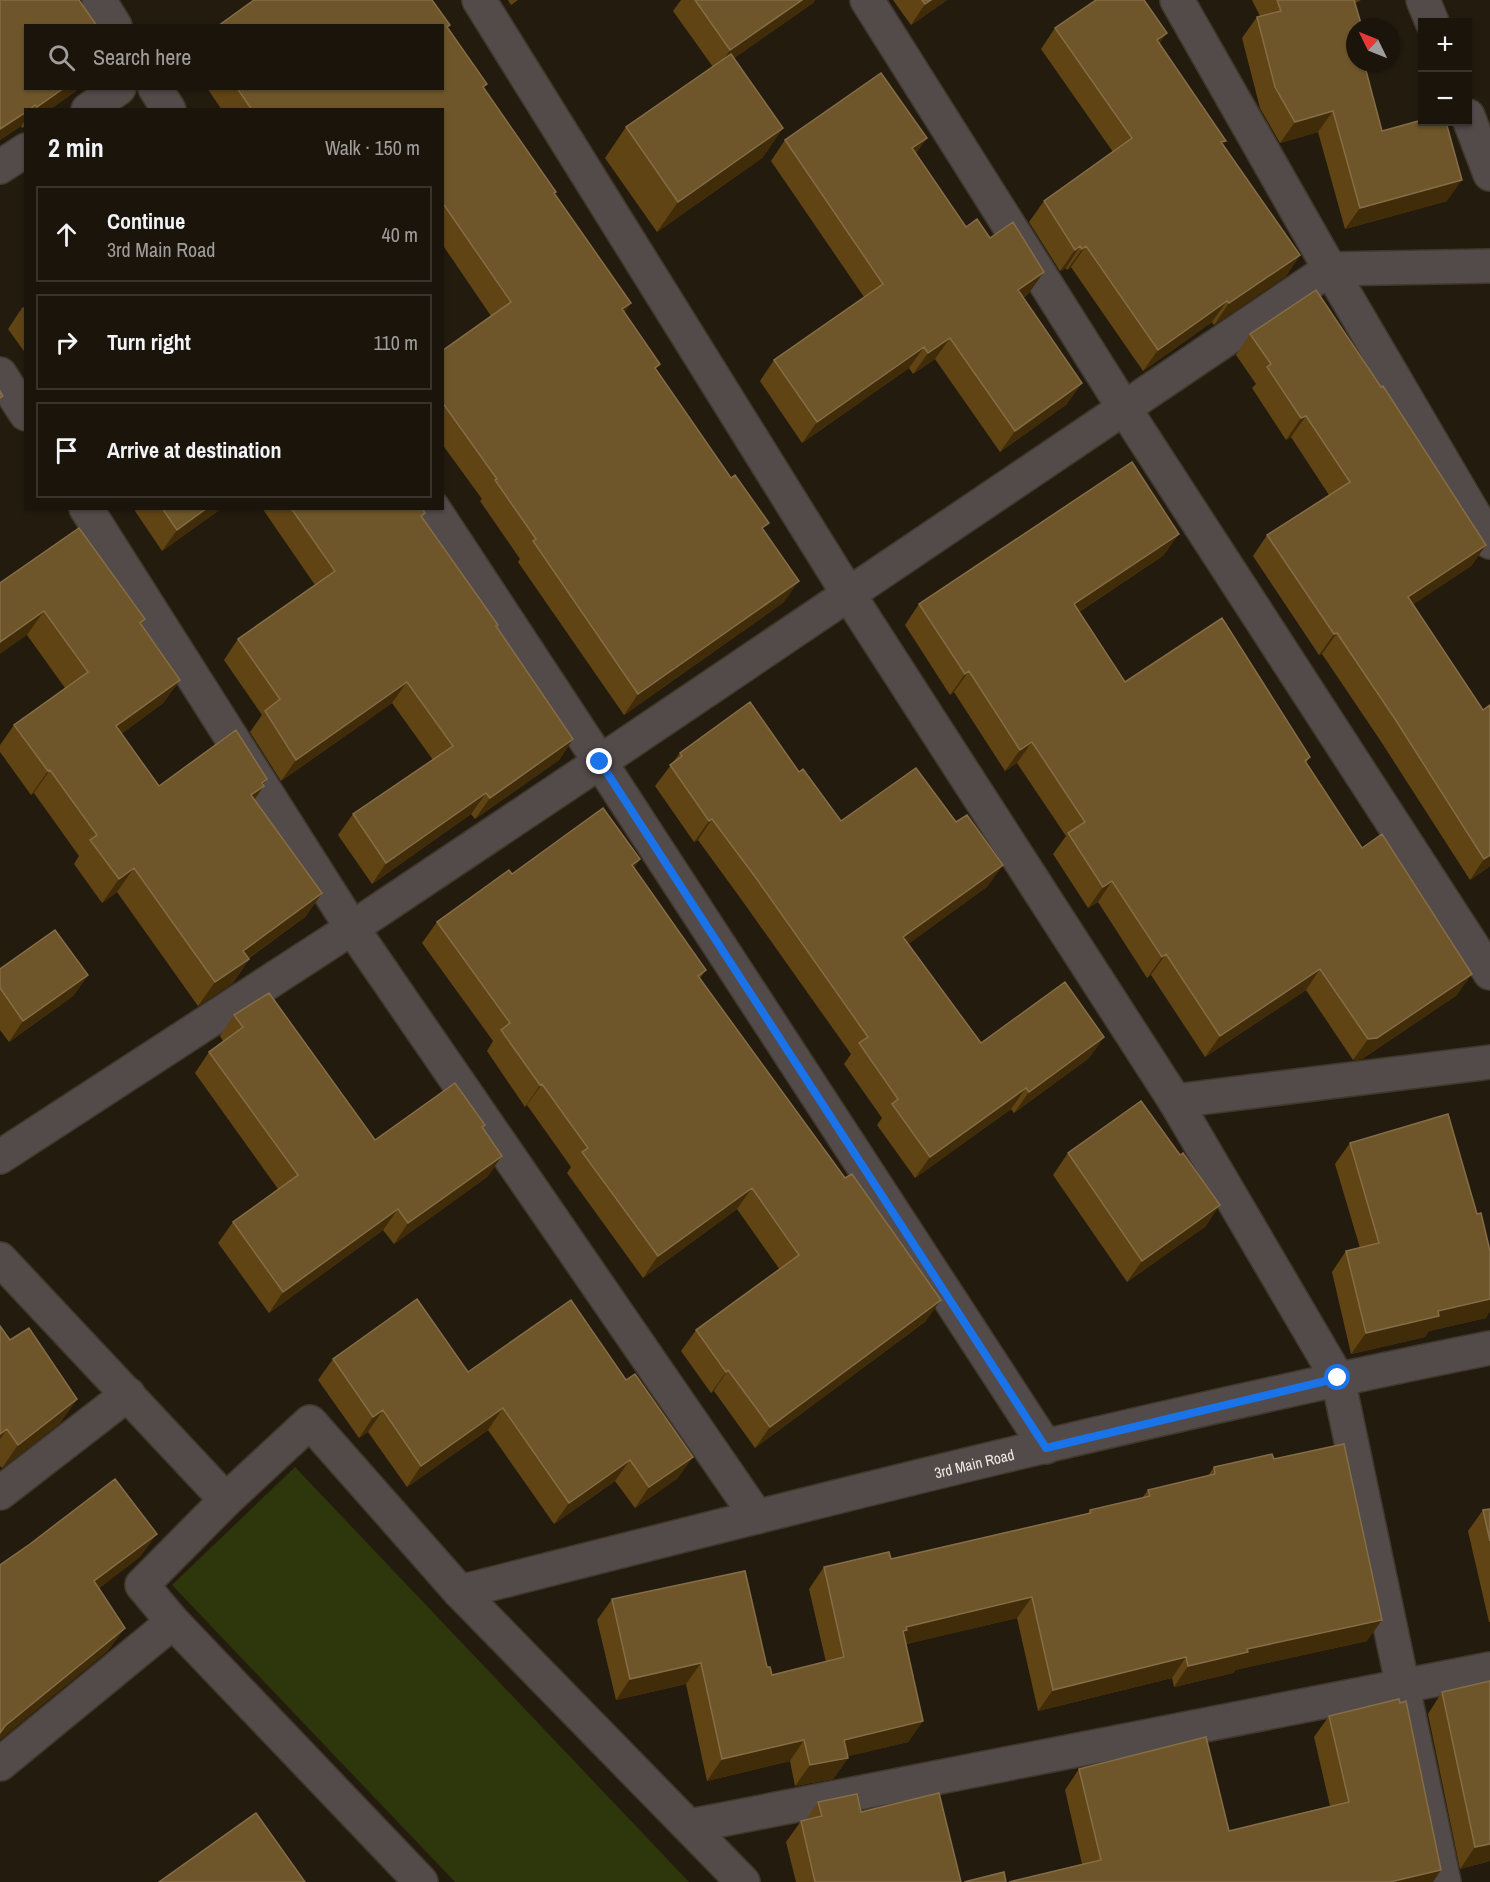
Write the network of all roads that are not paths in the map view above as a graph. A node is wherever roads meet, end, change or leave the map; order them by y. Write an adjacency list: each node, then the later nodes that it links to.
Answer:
1 (99, 0): 7 (street)
2 (479, 0): 25 (street)
3 (867, 0): 19 (street)
4 (1177, 0): 17 (street)
5 (1423, 0): 6 (street)
6 (1430, 18)
7 (114, 24)
8 (116, 90): 10 (street)
9 (156, 90): 11 (street)
10 (91, 108)
11 (168, 108)
12 (1476, 121): 15 (street)
13 (24, 151): 14 (street)
14 (0, 167)
15 (1490, 174)
16 (1490, 266): 17 (street)
17 (1330, 269): 19 (street); 21 (street)
18 (0, 374): 20 (street)
19 (1124, 408): 25 (street); 28 (street)
20 (24, 411)
21 (1477, 499): 24 (street)
22 (87, 510): 27 (street)
23 (434, 510): 26 (street)
24 (1490, 542)
25 (849, 595): 26 (street); 30 (street)
26 (600, 762): 27 (street); 36 (street)
27 (352, 928): 31 (street); 39 (street)
28 (1490, 973)
29 (1490, 1062): 30 (street)
30 (1175, 1101): 34 (street)
31 (0, 1157)
32 (0, 1259): 35 (street)
33 (1490, 1348): 34 (street, 3rd Main Road)
34 (1338, 1378): 36 (street, 3rd Main Road); 43 (street)
35 (128, 1394): 37 (street); 38 (street)
36 (1046, 1448): 39 (street, 3rd Main Road)
37 (0, 1493)
38 (226, 1500): 40 (street); 41 (street)
39 (757, 1517): 40 (street, 3rd Main Road)
40 (460, 1592): 45 (street)
41 (173, 1622): 44 (street); 46 (street)
42 (1490, 1669): 43 (street)
43 (1403, 1688): 45 (street); 48 (street)
44 (0, 1764)
45 (690, 1826): 47 (street)
46 (417, 1881)
47 (744, 1882)
48 (1444, 1882)

